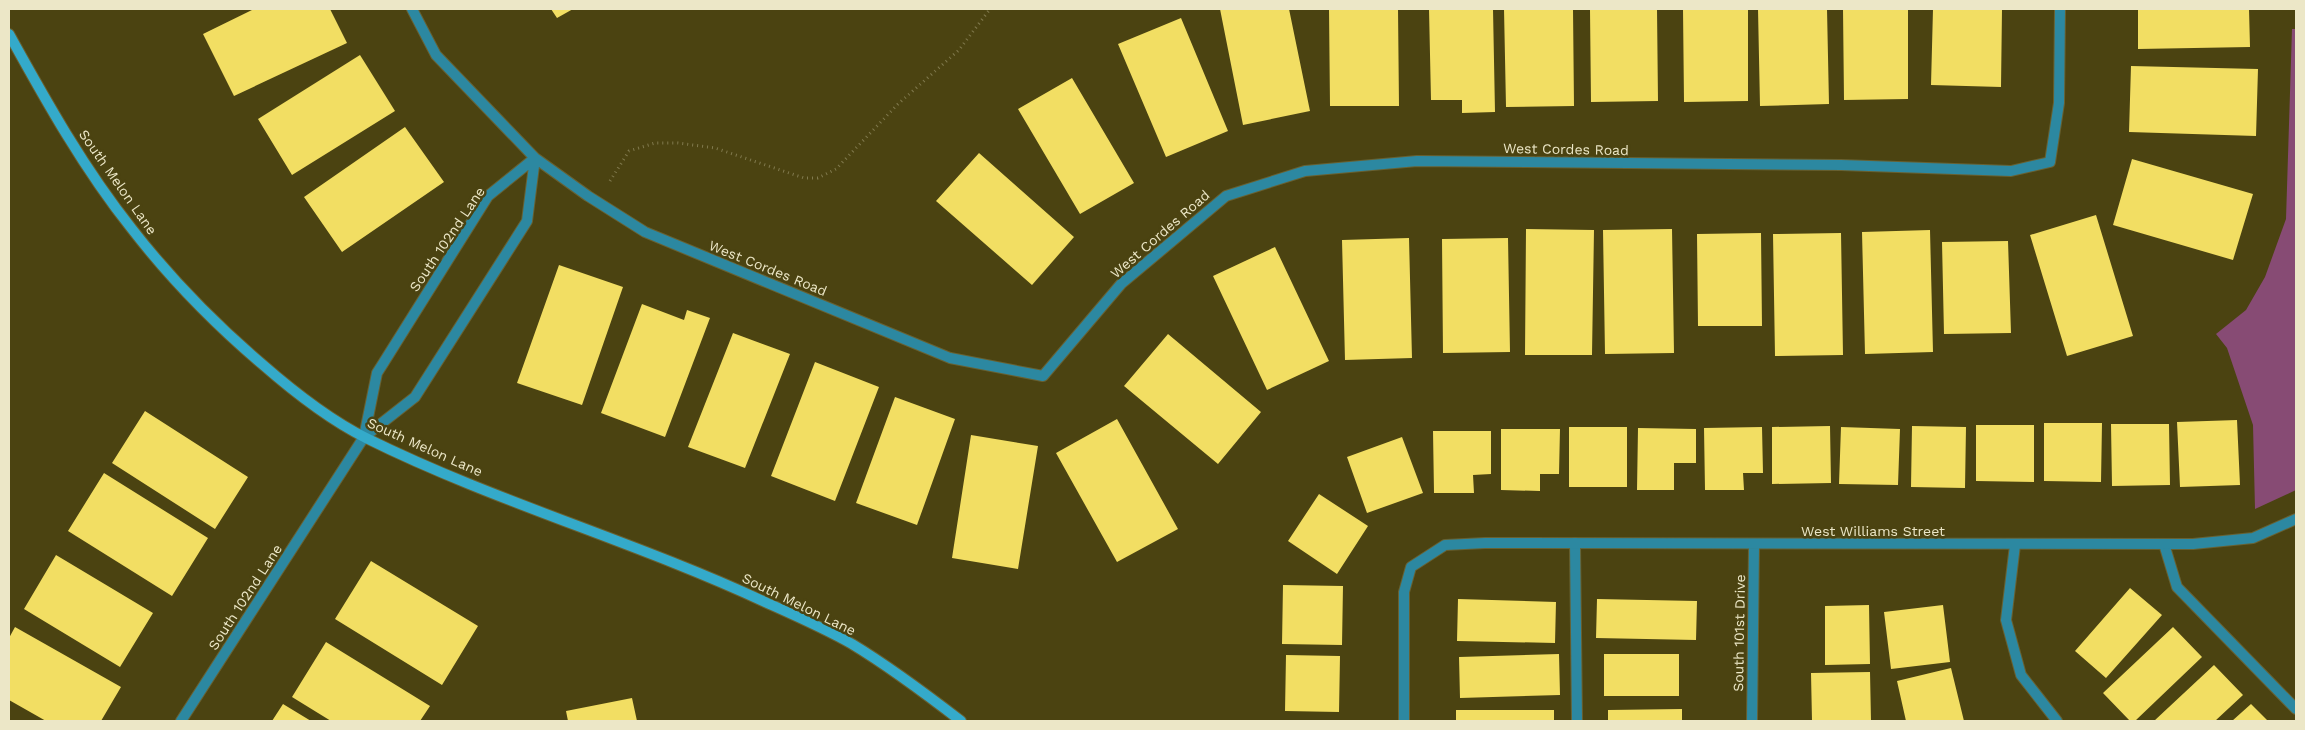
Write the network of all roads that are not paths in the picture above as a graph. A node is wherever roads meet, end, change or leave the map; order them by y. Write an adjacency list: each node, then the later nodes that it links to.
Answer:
1 (412, 9): 4 (street, West Cordes Road)
2 (2060, 9): 4 (street, West Cordes Road)
3 (9, 34): 5 (street, South Melon Lane)
4 (535, 158): 5 (street, South 102nd Lane); 5 (street, South 102nd Lane)
5 (364, 437): 12 (street, South 102nd Lane); 13 (street, South Melon Lane)
6 (2296, 519): 8 (street, West Williams Street)
7 (1575, 543): 9 (street, West Williams Street); 14 (street, West Williams Street); 15 (street)
8 (2164, 544): 10 (street, West Williams Street); 11 (street)
9 (1754, 545): 10 (street, West Williams Street); 16 (street, South 101st Drive)
10 (2015, 545): 17 (street)
11 (2296, 709)
12 (181, 721)
13 (961, 721)
14 (1404, 721)
15 (1577, 721)
16 (1752, 721)
17 (2057, 721)

